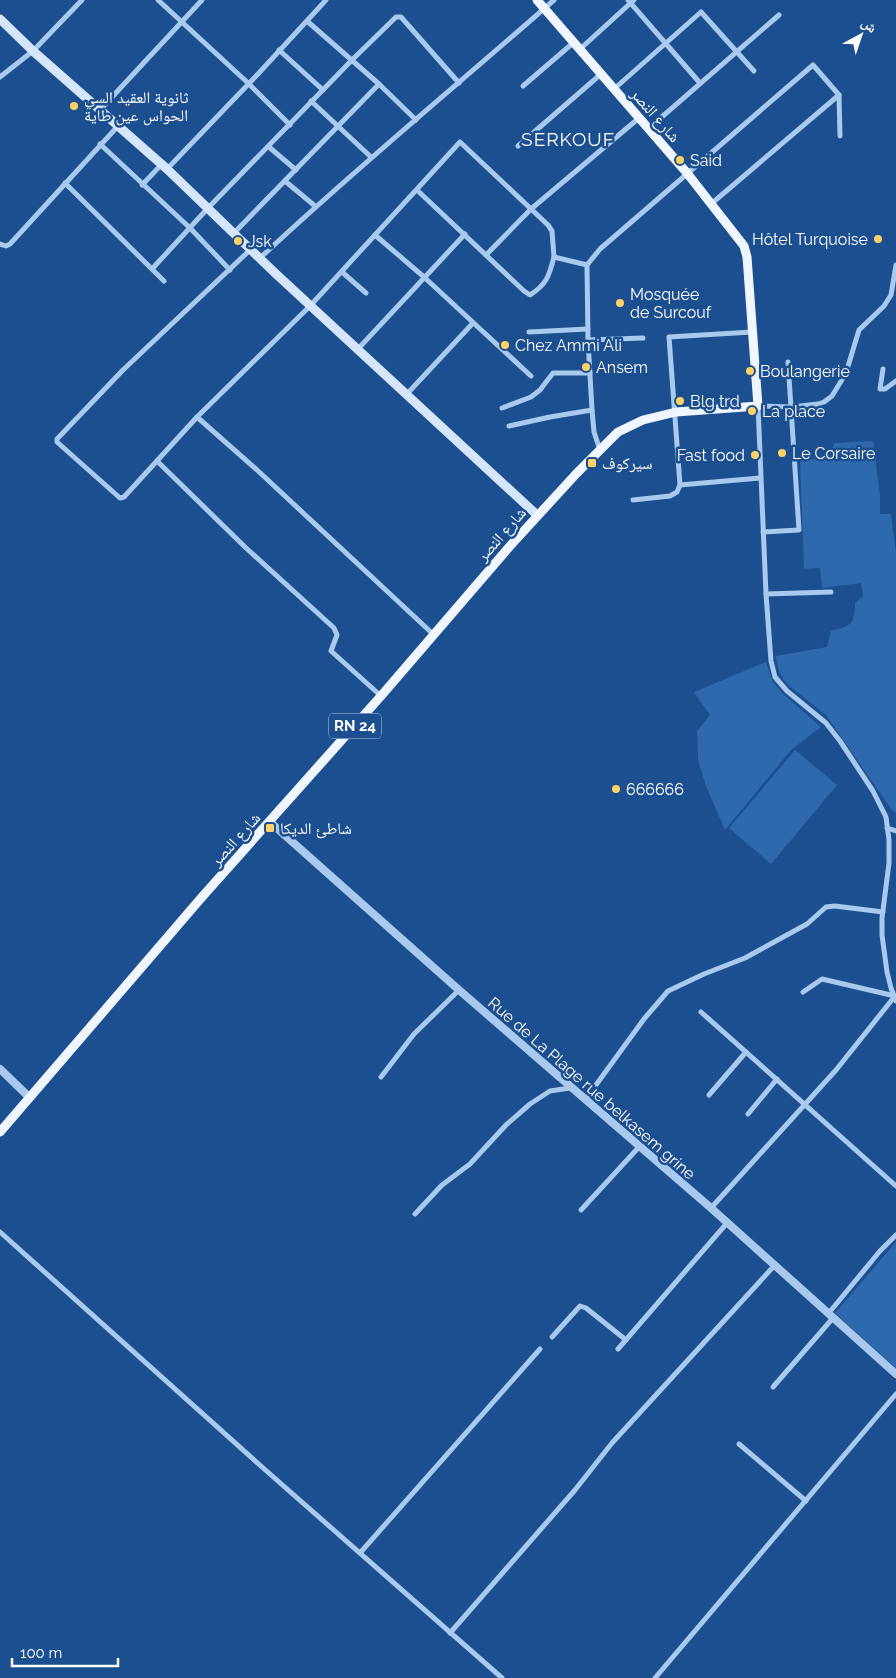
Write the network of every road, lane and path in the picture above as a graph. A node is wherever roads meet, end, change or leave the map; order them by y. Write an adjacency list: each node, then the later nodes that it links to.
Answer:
1 (82, 0): 16 (street)
2 (158, 0): 11 (street)
3 (202, 0): 11 (street)
4 (326, 0): 12 (street)
5 (536, 0): 8 (main road, شارع النصر)
6 (554, 0): 8 (street)
7 (631, 1): 13 (street); 14 (street)
8 (544, 9): 14 (main road, شارع النصر); 23 (street)
9 (779, 15): 17 (street)
10 (0, 19): 16 (main road)
11 (182, 21): 22 (street); 31 (street)
12 (307, 21): 15 (street); 18 (street)
13 (666, 43): 17 (street); 24 (street); 27 (street)
14 (576, 46): 20 (main road, شارع النصر); 26 (street)
15 (279, 50): 22 (street); 28 (street)
16 (33, 51): 21 (street); 31 (main road)
17 (736, 52): 19 (street); 24 (street)
18 (352, 60): 23 (street); 25 (street); 28 (street)
19 (754, 71)
20 (600, 74): 27 (main road, شارع النصر); 40 (street)
21 (0, 77)
22 (248, 83): 34 (street); 43 (street)
23 (459, 83): 33 (street)
24 (700, 83): 37 (street)
25 (378, 84): 33 (street); 35 (street)
26 (523, 86)
27 (614, 89): 32 (main road, شارع النصر)
28 (323, 90): 30 (street)
29 (839, 95): 38 (street); 45 (street); 50 (street)
30 (311, 101): 34 (street); 35 (street)
31 (100, 110): 36 (main road)
32 (638, 118): 37 (main road, شارع النصر); 53 (street)
33 (416, 120): 42 (street)
34 (290, 125): 41 (street)
35 (338, 125): 42 (street); 44 (street)
36 (118, 126): 39 (street); 43 (main road)
37 (648, 129): 45 (main road, شارع النصر)
38 (840, 136)
39 (100, 144): 47 (street); 48 (street)
40 (518, 146)
41 (269, 147): 44 (street); 52 (street)
42 (371, 156): 51 (street)
43 (164, 167): 48 (street); 52 (main road)
44 (296, 170): 46 (street)
45 (687, 173): 50 (main road, شارع النصر); 63 (street)
46 (285, 181): 51 (street); 55 (street)
47 (65, 183): 58 (street); 65 (street)
48 (142, 185): 54 (street)
49 (417, 190): 53 (street); 56 (street); 57 (street)
50 (710, 205): 75 (main road, شارع النصر)
51 (315, 206): 62 (street)
52 (208, 208): 54 (street); 55 (main road)
53 (531, 209): 60 (street); 61 (street)
54 (190, 228): 65 (street); 66 (street)
55 (234, 233): 59 (main road)
56 (464, 234): 60 (street); 68 (street)
57 (376, 235): 67 (street); 68 (street)
58 (0, 244)
59 (250, 250): 62 (main road); 66 (street)
60 (486, 255): 61 (street)
61 (554, 257): 63 (street)
62 (260, 258): 71 (main road)
63 (588, 264): 73 (street)
64 (896, 265): 86 (street)
65 (152, 269): 69 (street)
66 (230, 270): 93 (street)
67 (342, 272): 70 (street); 71 (street)
68 (424, 277): 72 (street); 78 (street)
69 (164, 281)
70 (366, 293)
71 (310, 306): 78 (main road); 90 (street)
72 (473, 323): 82 (street); 84 (street)
73 (588, 328): 74 (street); 77 (street)
74 (529, 332)
75 (752, 332): 85 (main road, شارع النصر); 89 (street)
76 (643, 338): 77 (street)
77 (588, 340): 81 (street)
78 (357, 350): 84 (main road)
79 (788, 362): 86 (street)
80 (884, 369): 83 (street)
81 (590, 373): 87 (street); 88 (street)
82 (531, 376)
83 (896, 381)
84 (405, 395): 97 (main road)
85 (758, 406): 86 (street); 89 (main road, شارع النصر / RN 24); 94 (street)
86 (791, 407): 98 (street)
87 (502, 408)
88 (592, 410): 91 (street); 92 (street)
89 (676, 412): 92 (main road, شارع النصر / RN 24); 95 (street)
90 (197, 417): 93 (street); 101 (street)
91 (509, 426)
92 (600, 451): 97 (main road, شارع النصر / RN 24)
93 (157, 461): 102 (street)
94 (760, 478): 95 (street); 98 (street)
95 (680, 485): 96 (street)
96 (633, 500)
97 (537, 515): 101 (main road, شارع النصر / RN 24)
98 (764, 532): 100 (street)
99 (830, 592): 100 (street)
100 (766, 594): 104 (street)
101 (434, 635): 102 (main road, شارع النصر / RN 24)
102 (381, 696): 103 (main road, شارع النصر / RN 24)
103 (270, 822): 107 (street, Rue de La Plage rue belkasem grine); 117 (main road, شارع النصر / RN 24)
104 (887, 828): 105 (street); 106 (street)
105 (896, 831)
106 (883, 912): 109 (street); 118 (street)
107 (459, 990): 113 (street); 115 (street, Rue de La Plage rue belkasem grine)
108 (803, 992): 109 (street)
109 (895, 998): 119 (street)
110 (702, 1012): 111 (street)
111 (746, 1052): 114 (street); 116 (street)
112 (0, 1069): 117 (street)
113 (381, 1077)
114 (777, 1079): 119 (street); 120 (street)
115 (570, 1088): 118 (street, Rue de La Plage rue belkasem grine); 126 (street)
116 (710, 1095)
117 (30, 1098): 121 (main road, شارع النصر / RN 24)
118 (585, 1100): 122 (street, Rue de La Plage rue belkasem grine)
119 (805, 1105): 123 (street); 124 (street)
120 (748, 1114)
121 (0, 1132)
122 (639, 1147): 124 (street, Rue de La Plage rue belkasem grine); 125 (street)
123 (896, 1186)
124 (711, 1208): 127 (street, Rue de La Plage rue belkasem grine)
125 (581, 1210)
126 (415, 1214)
127 (727, 1224): 130 (street, Rue de La Plage rue belkasem grine); 133 (street)
128 (0, 1232): 141 (street)
129 (896, 1235): 131 (street)
130 (774, 1266): 131 (street, Rue de La Plage rue belkasem grine); 142 (street)
131 (831, 1316): 136 (street, Rue de La Plage rue belkasem grine); 137 (street)
132 (552, 1337): 133 (street)
133 (626, 1340): 135 (street)
134 (540, 1349): 141 (street)
135 (618, 1349)
136 (896, 1374)
137 (773, 1386)
138 (896, 1394): 140 (street)
139 (739, 1444): 140 (street)
140 (806, 1501): 144 (street)
141 (360, 1553): 142 (street)
142 (450, 1633): 143 (street)
143 (502, 1678)
144 (655, 1678)

